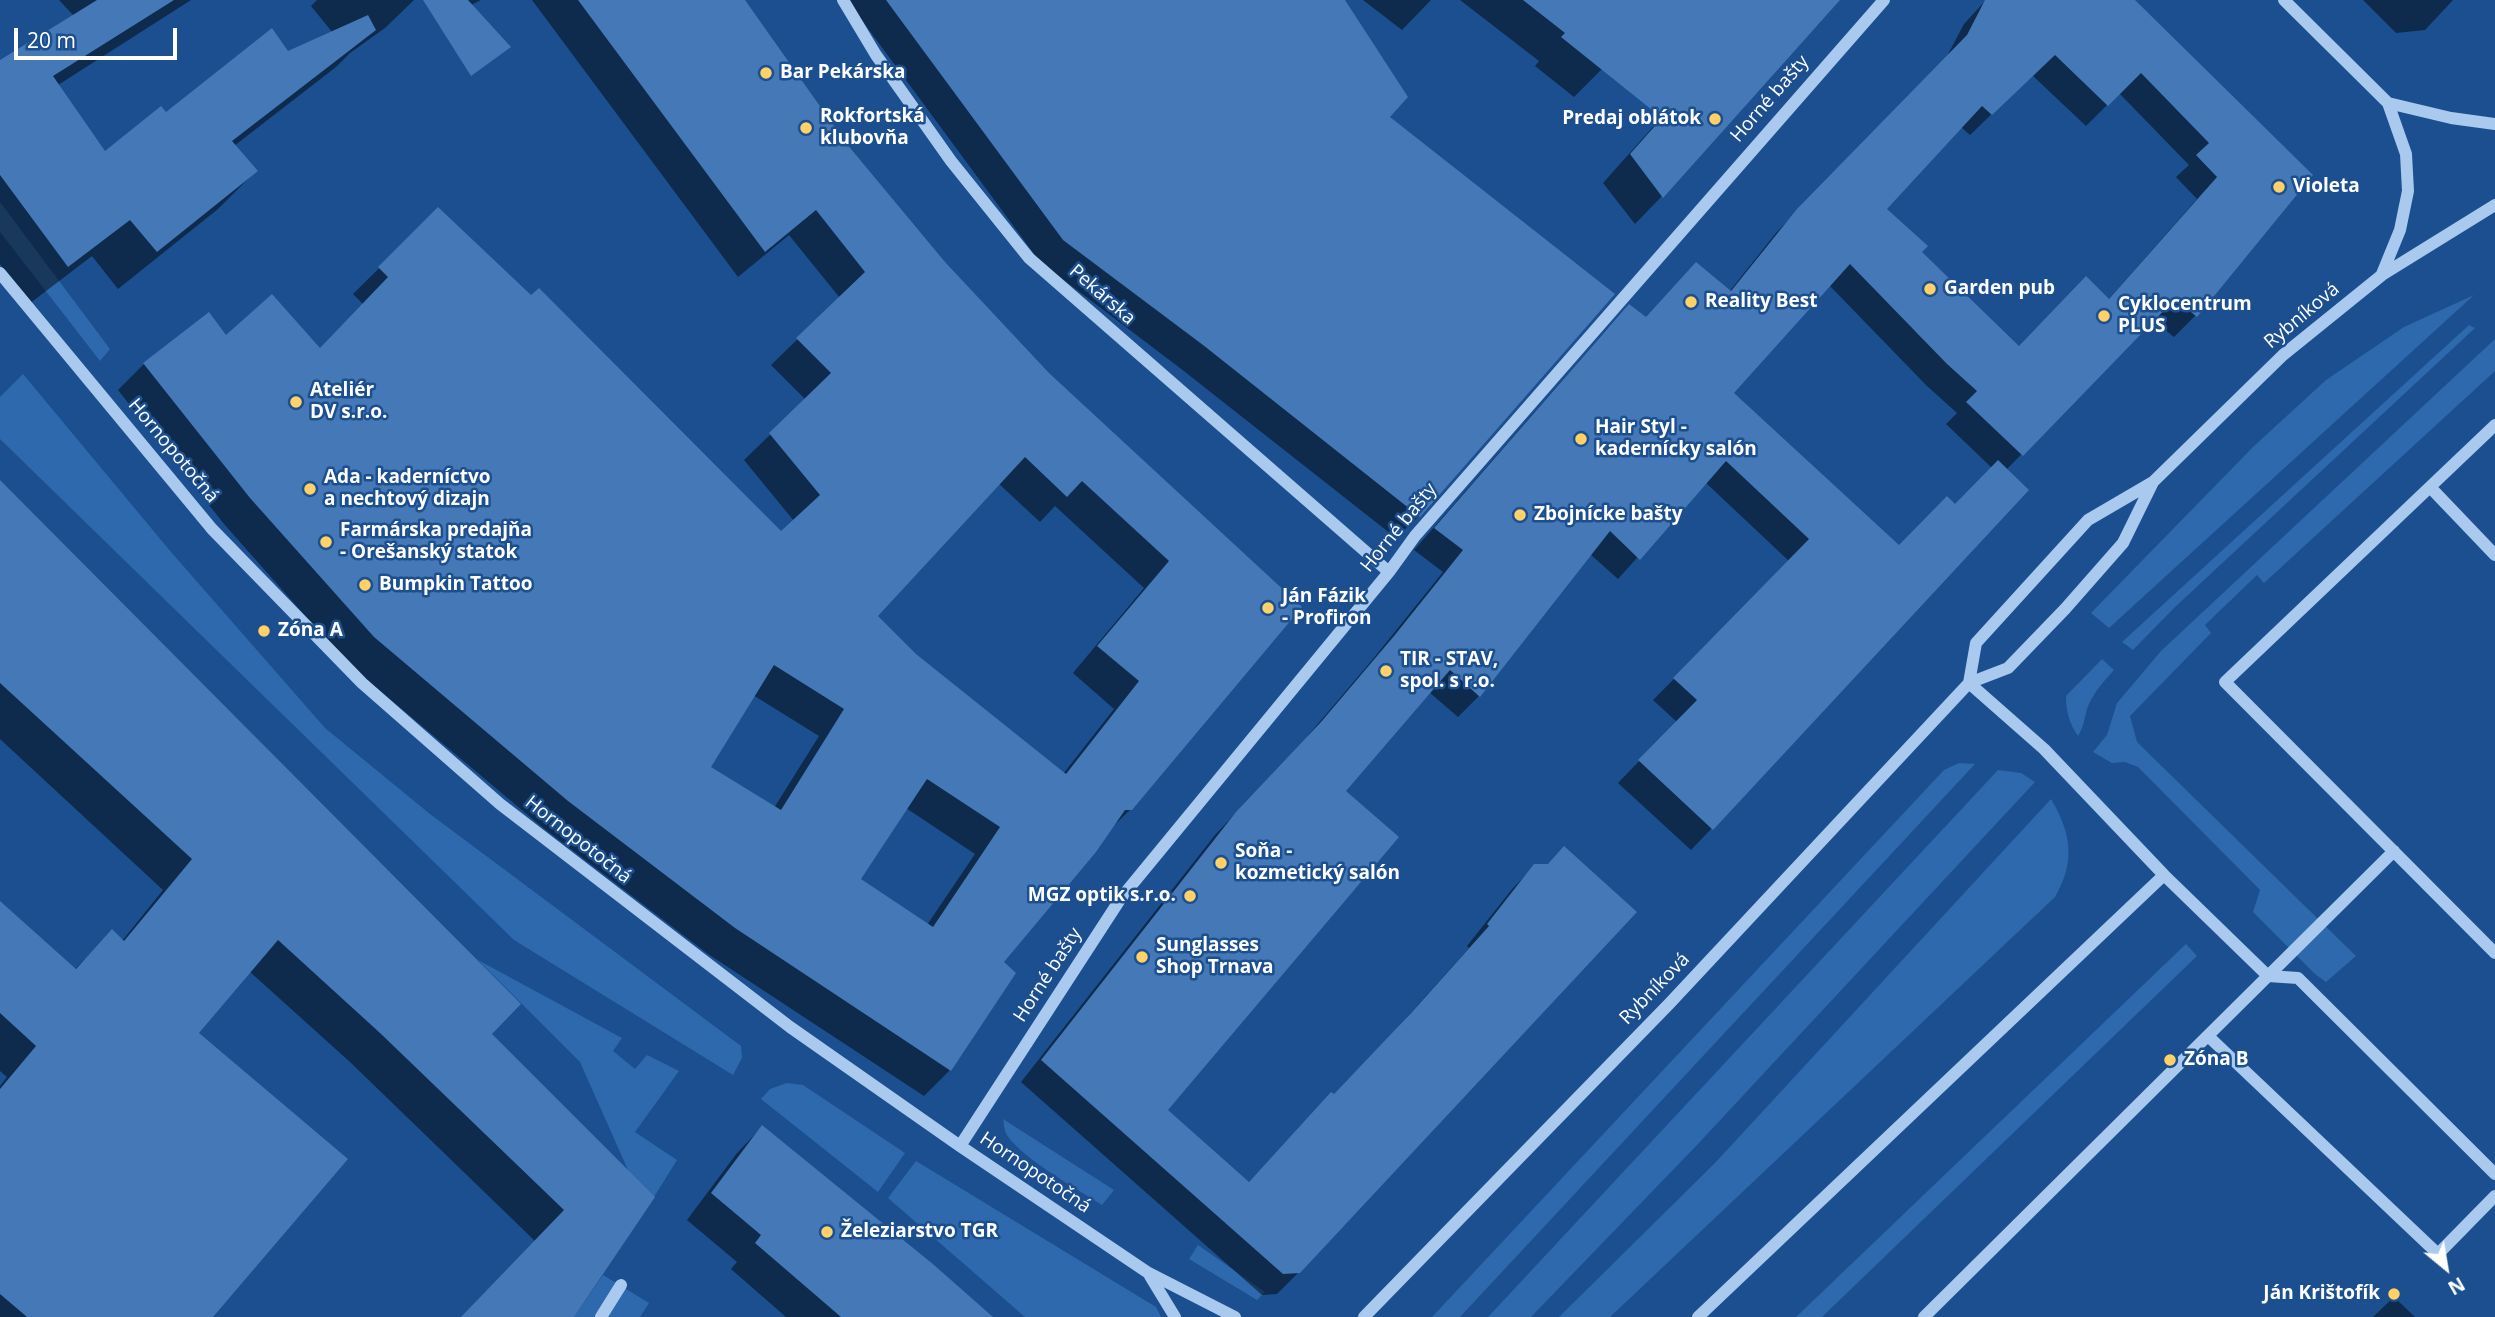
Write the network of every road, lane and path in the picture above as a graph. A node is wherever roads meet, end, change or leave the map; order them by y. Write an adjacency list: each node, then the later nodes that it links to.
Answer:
1 (843, 0): 13 (street, Pekárska)
2 (1884, 0): 13 (street, Horné bašty)
3 (2284, 0): 4 (street)
4 (2388, 103): 5 (street); 8 (street)
5 (2495, 124)
6 (2495, 205): 8 (street, Rybníková)
7 (0, 273): 20 (street, Hornopotočná)
8 (2382, 275): 10 (street, Rybníková)
9 (2495, 425): 11 (street)
10 (2153, 482): 14 (street, Rybníková); 14 (street, Rybníková)
11 (2430, 487): 12 (street); 15 (street)
12 (2495, 555)
13 (1389, 572): 20 (street, Horné bašty)
14 (1969, 683): 16 (street); 28 (street, Rybníková)
15 (2394, 851): 17 (street); 18 (street)
16 (2164, 875): 18 (street); 29 (street)
17 (2495, 953)
18 (2268, 976): 19 (street); 21 (street)
19 (2208, 1036): 22 (street); 30 (street)
20 (960, 1146): 23 (street, Hornopotočná)
21 (2495, 1174)
22 (2495, 1196)
23 (1147, 1272): 26 (street); 27 (street, Hornopotočná)
24 (621, 1285): 25 (street)
25 (601, 1317)
26 (1175, 1317)
27 (1236, 1317)
28 (1364, 1317)
29 (1698, 1317)
30 (1924, 1317)

